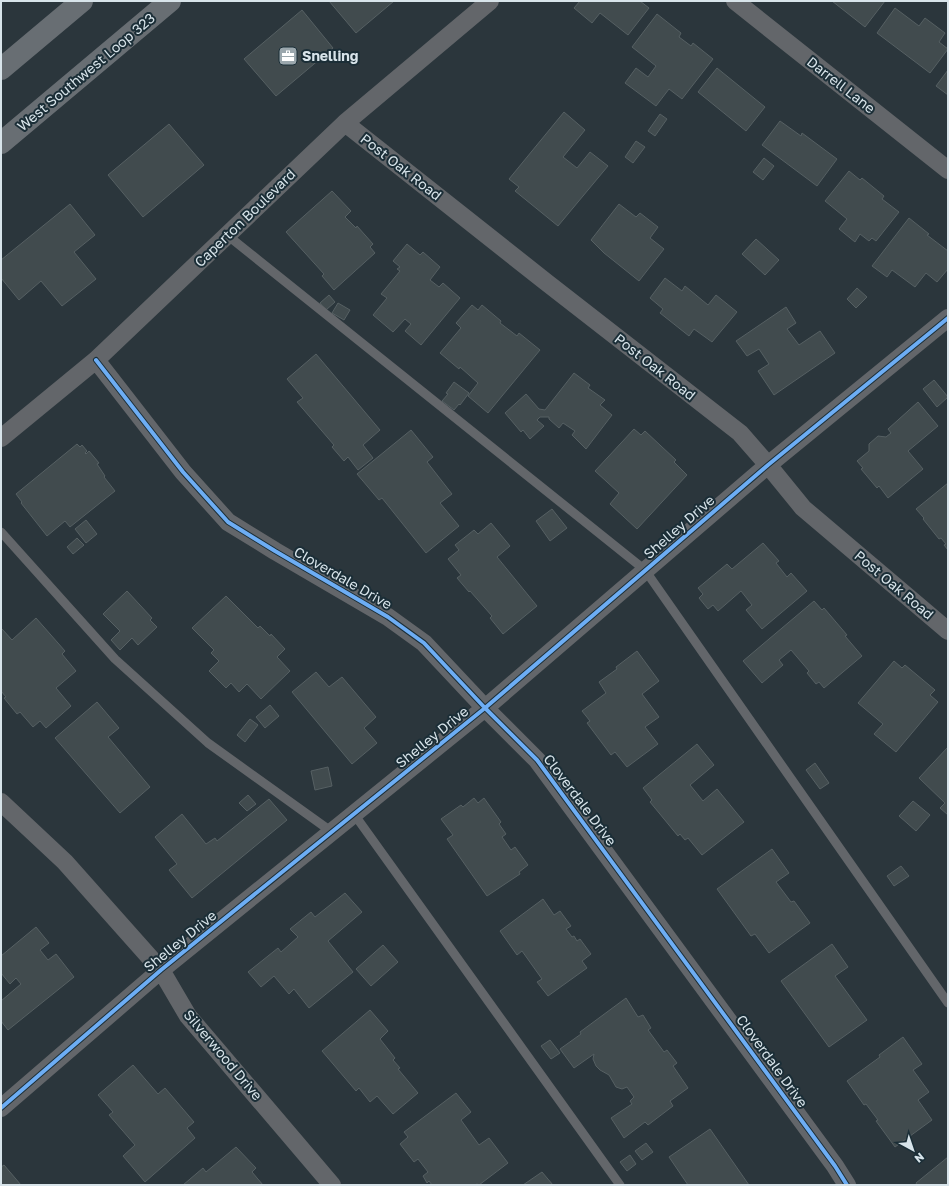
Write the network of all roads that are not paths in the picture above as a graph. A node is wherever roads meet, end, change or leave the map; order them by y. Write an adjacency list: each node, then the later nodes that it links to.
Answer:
1 (82, 1): 5 (highway)
2 (170, 1): 7 (highway, West Southwest Loop 323)
3 (490, 1): 6 (street, Caperton Boulevard)
4 (735, 1): 8 (street, Darrell Lane)
5 (1, 69)
6 (345, 123): 9 (street, Caperton Boulevard); 13 (street, Post Oak Road)
7 (1, 143)
8 (948, 170)
9 (227, 235): 11 (street, Caperton Boulevard); 15 (lane)
10 (948, 318): 13 (street, Shelley Drive)
11 (96, 360): 12 (street, Caperton Boulevard); 17 (street, Cloverdale Drive)
12 (1, 438)
13 (768, 465): 15 (street, Shelley Drive); 16 (street, Post Oak Road)
14 (1, 532): 20 (lane)
15 (646, 570): 17 (street, Shelley Drive); 22 (lane)
16 (948, 631)
17 (485, 708): 19 (street, Shelley Drive); 26 (street, Cloverdale Drive)
18 (1, 802): 21 (street, Silverwood Drive)
19 (354, 814): 20 (street, Shelley Drive); 25 (lane)
20 (332, 832): 21 (street, Shelley Drive)
21 (161, 970): 23 (street, Shelley Drive); 24 (street, Silverwood Drive)
22 (948, 1003)
23 (1, 1108)
24 (332, 1185)
25 (620, 1185)
26 (847, 1185)

